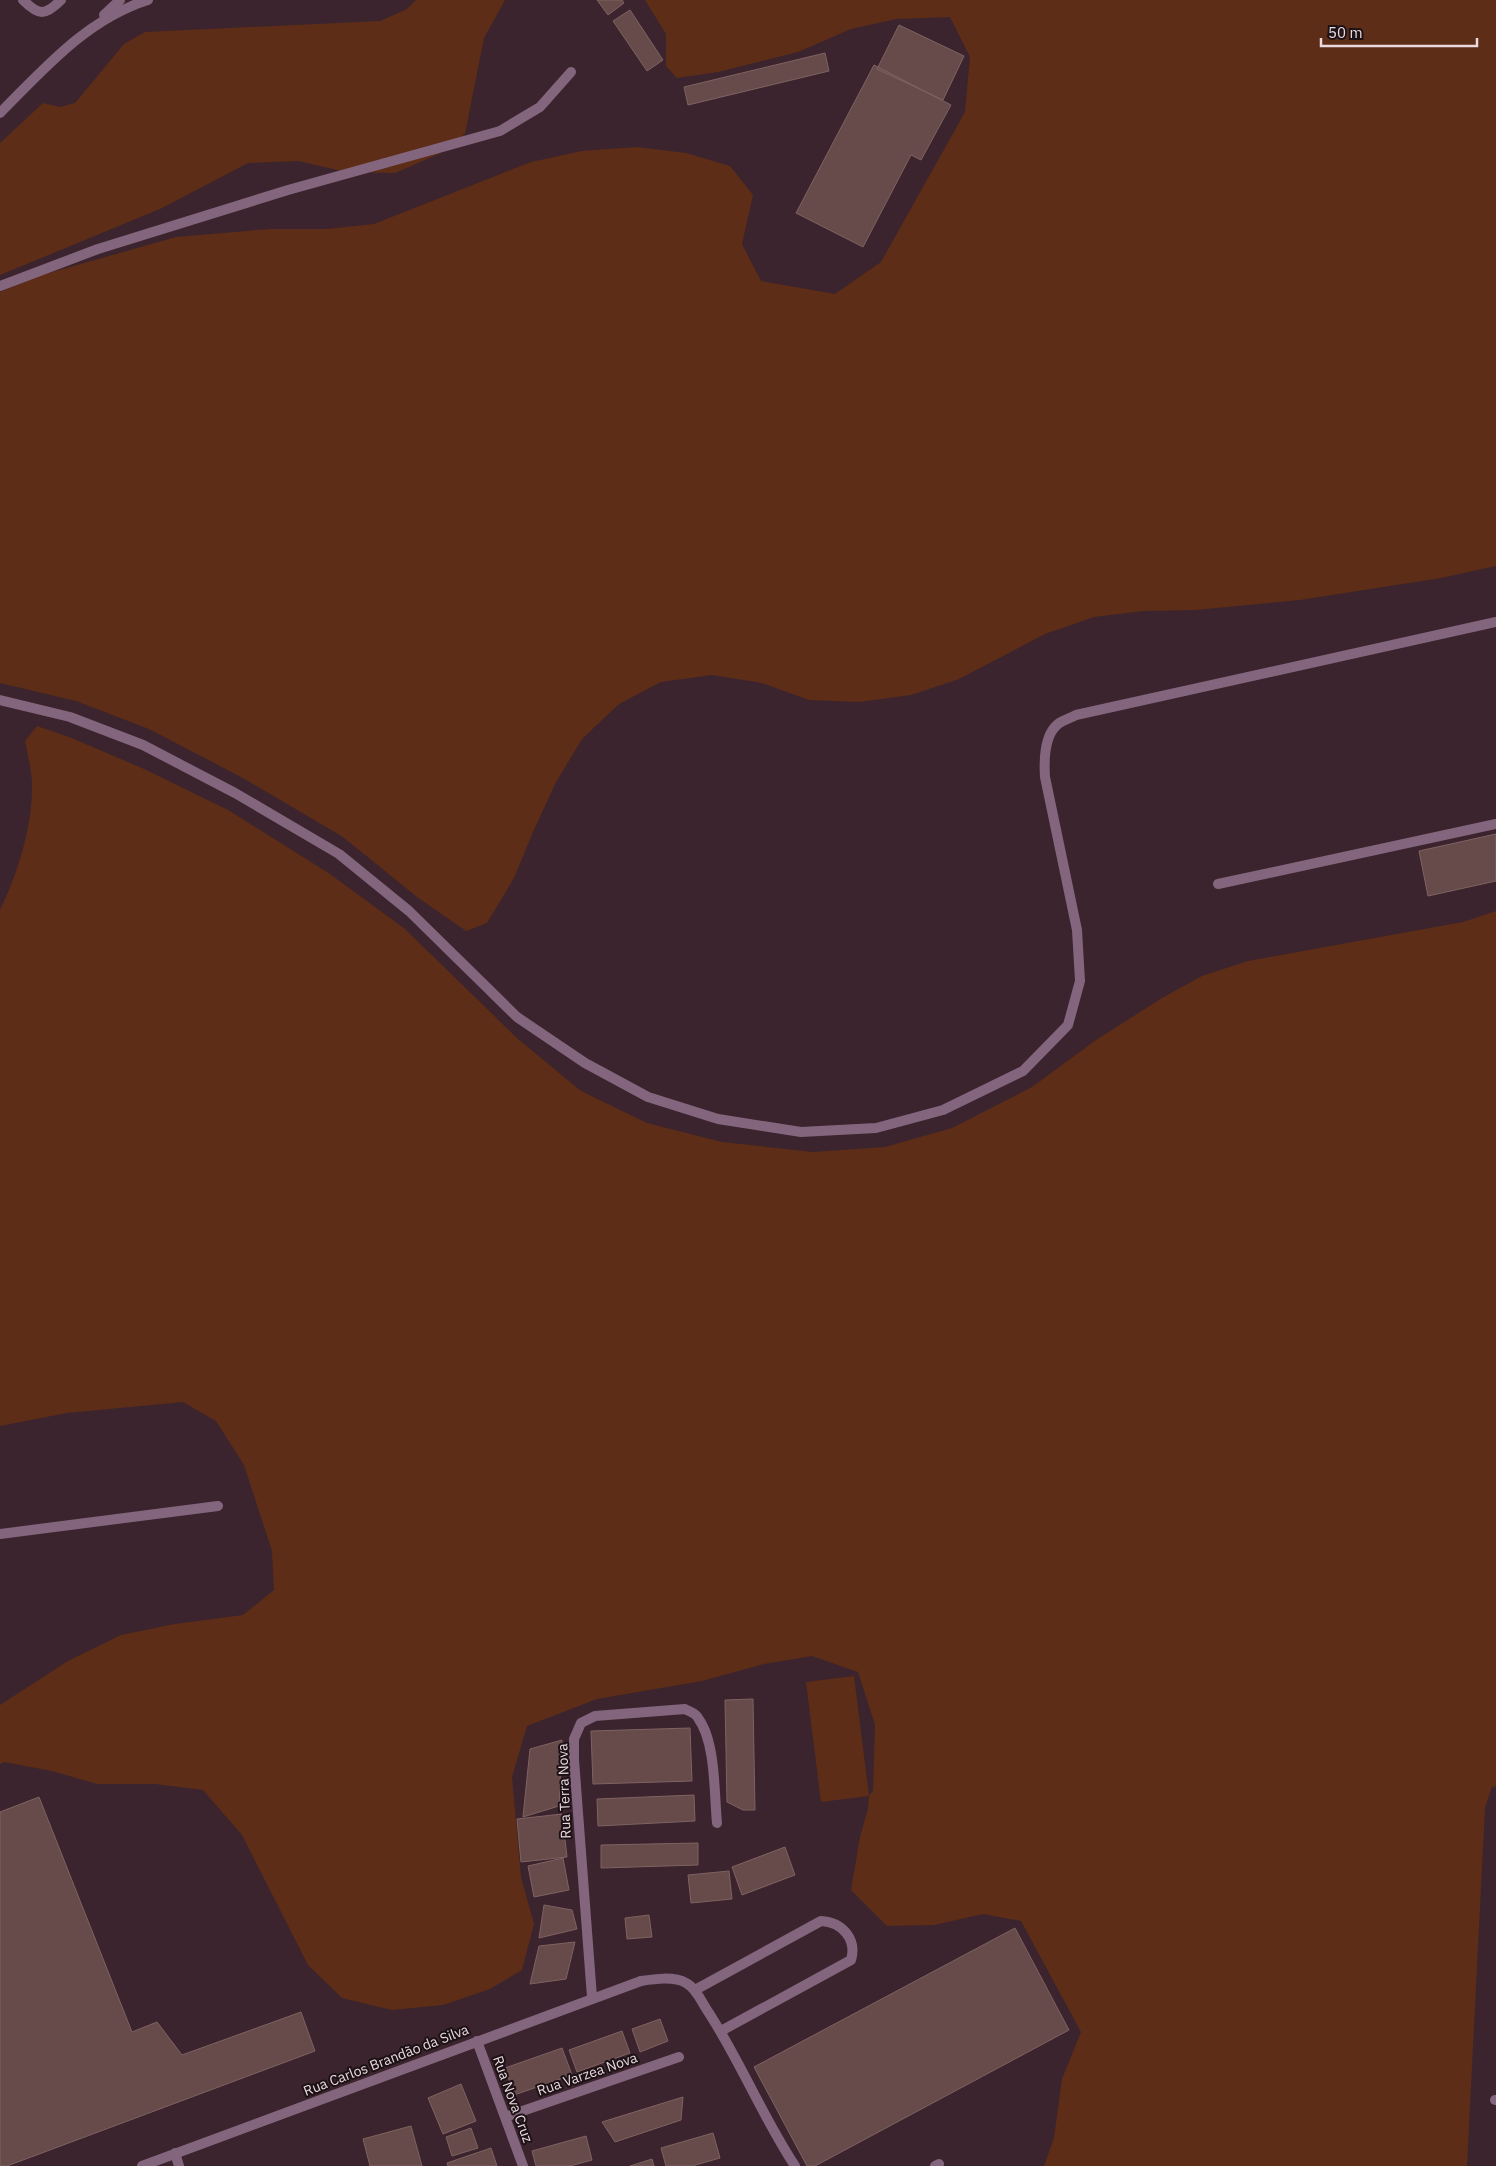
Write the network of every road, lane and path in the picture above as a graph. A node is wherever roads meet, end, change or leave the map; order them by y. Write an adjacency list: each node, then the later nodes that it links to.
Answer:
1 (23, 0): 2 (street)
2 (61, 0)
3 (120, 0): 5 (street)
4 (148, 0): 5 (street)
5 (94, 25): 7 (street)
6 (571, 72): 8 (street)
7 (0, 113)
8 (0, 286)
9 (1496, 622): 10 (street)
10 (0, 700)
11 (1496, 824): 12 (street)
12 (1218, 884)
13 (218, 1506): 14 (street)
14 (0, 1534)
15 (717, 1822): 17 (street, Rua Terra Nova)
16 (695, 1990): 17 (street, Rua Carlos Brandão da Silva); 18 (street); 18 (street)
17 (592, 1998): 19 (street, Rua Carlos Brandão da Silva)
18 (721, 2031): 26 (street)
19 (477, 2040): 21 (street, Rua Nova Cruz); 22 (street, Rua Carlos Brandão da Silva)
20 (679, 2058): 21 (street, Rua Varzea Nova)
21 (505, 2117): 25 (street, Rua Nova Cruz)
22 (175, 2154): 23 (street, Rua Carlos Brandão da Silva); 24 (street)
23 (142, 2166)
24 (180, 2166)
25 (523, 2166)
26 (795, 2166)

